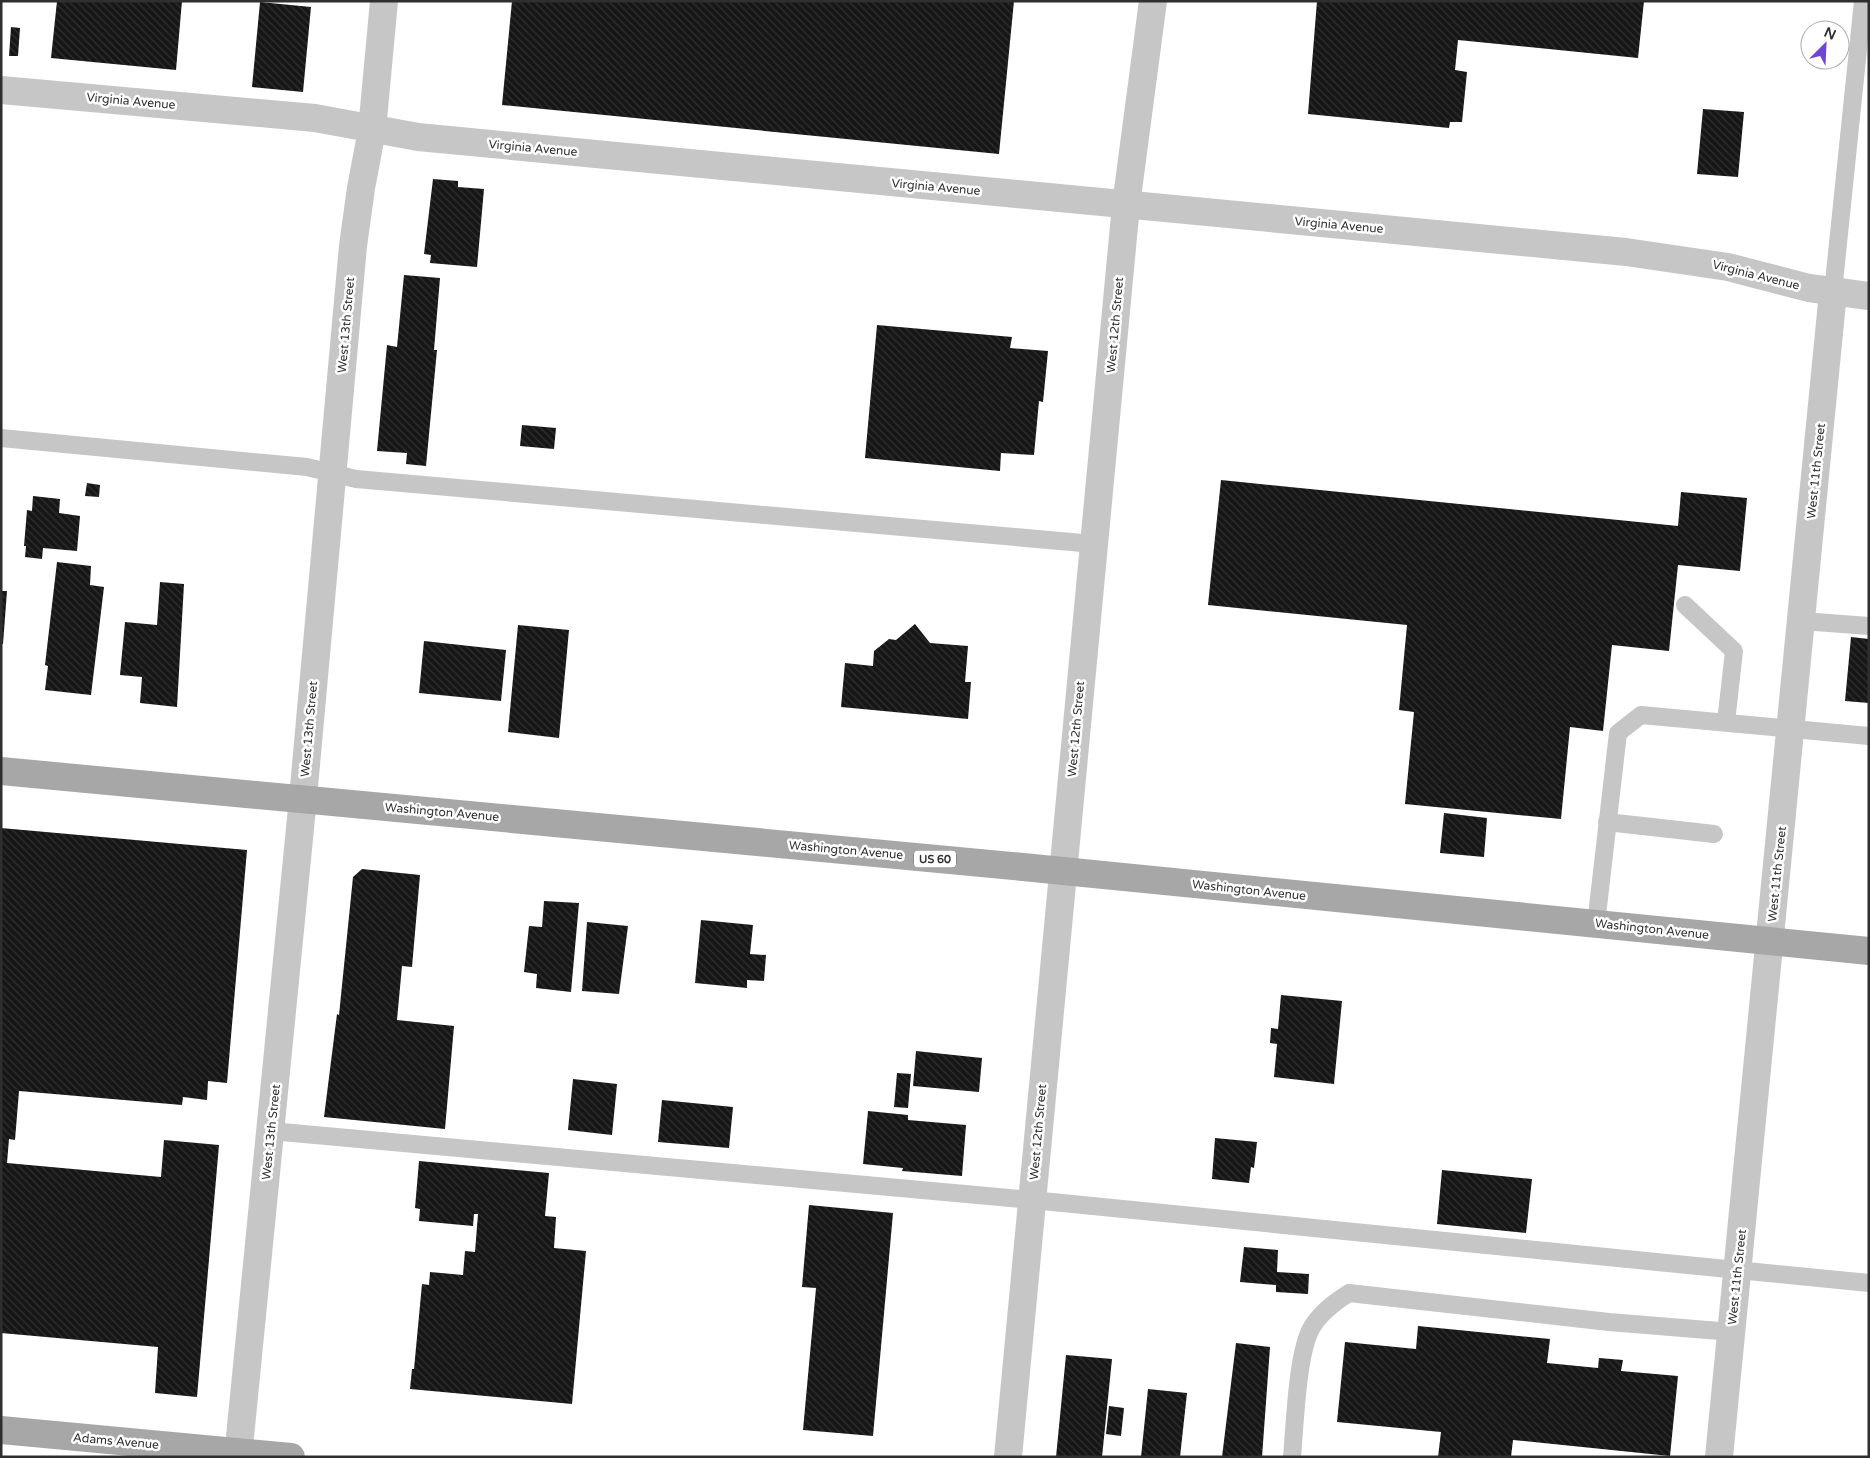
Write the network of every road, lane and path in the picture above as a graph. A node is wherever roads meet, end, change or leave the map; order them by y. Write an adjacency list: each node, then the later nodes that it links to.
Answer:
1 (384, 1): 5 (street, West 13th Street)
2 (1153, 1): 6 (street, West 12th Street)
3 (1863, 1): 7 (lane)
4 (1, 90): 5 (street, Virginia Avenue)
5 (372, 130): 6 (street, Virginia Avenue); 10 (street, West 13th Street)
6 (1126, 205): 7 (street, Virginia Avenue); 11 (street, West 12th Street)
7 (1834, 292): 8 (street, Virginia Avenue); 13 (street, West 11th Street)
8 (1869, 296)
9 (1, 438): 10 (lane)
10 (332, 472): 11 (lane); 19 (street, West 13th Street)
11 (1094, 544): 22 (street, West 12th Street)
12 (1685, 605): 15 (lane)
13 (1802, 621): 14 (lane); 16 (street, West 11th Street)
14 (1869, 626)
15 (1726, 722): 16 (lane); 20 (lane)
16 (1791, 730): 17 (lane); 24 (street, West 11th Street)
17 (1869, 736)
18 (1, 771): 19 (main road, Washington Avenue / US 60)
19 (303, 798): 22 (main road, Washington Avenue / US 60); 26 (street, West 13th Street)
20 (1607, 822): 21 (lane); 23 (lane)
21 (1714, 834)
22 (1062, 872): 23 (main road, Washington Avenue / US 60); 27 (street, West 12th Street)
23 (1596, 924): 24 (main road, Washington Avenue / US 60)
24 (1771, 941): 25 (main road, Washington Avenue / US 60); 28 (street, West 11th Street)
25 (1869, 951)
26 (271, 1131): 27 (lane); 32 (street, West 13th Street)
27 (1032, 1200): 28 (lane); 34 (street, West 12th Street)
28 (1738, 1270): 29 (lane); 30 (street, West 11th Street)
29 (1869, 1283)
30 (1732, 1332): 35 (lane); 36 (street, West 11th Street)
31 (1, 1430): 32 (main road, Adams Avenue)
32 (238, 1454): 33 (main road, Adams Avenue)
33 (291, 1457)
34 (1008, 1457)
35 (1292, 1457)
36 (1719, 1457)

